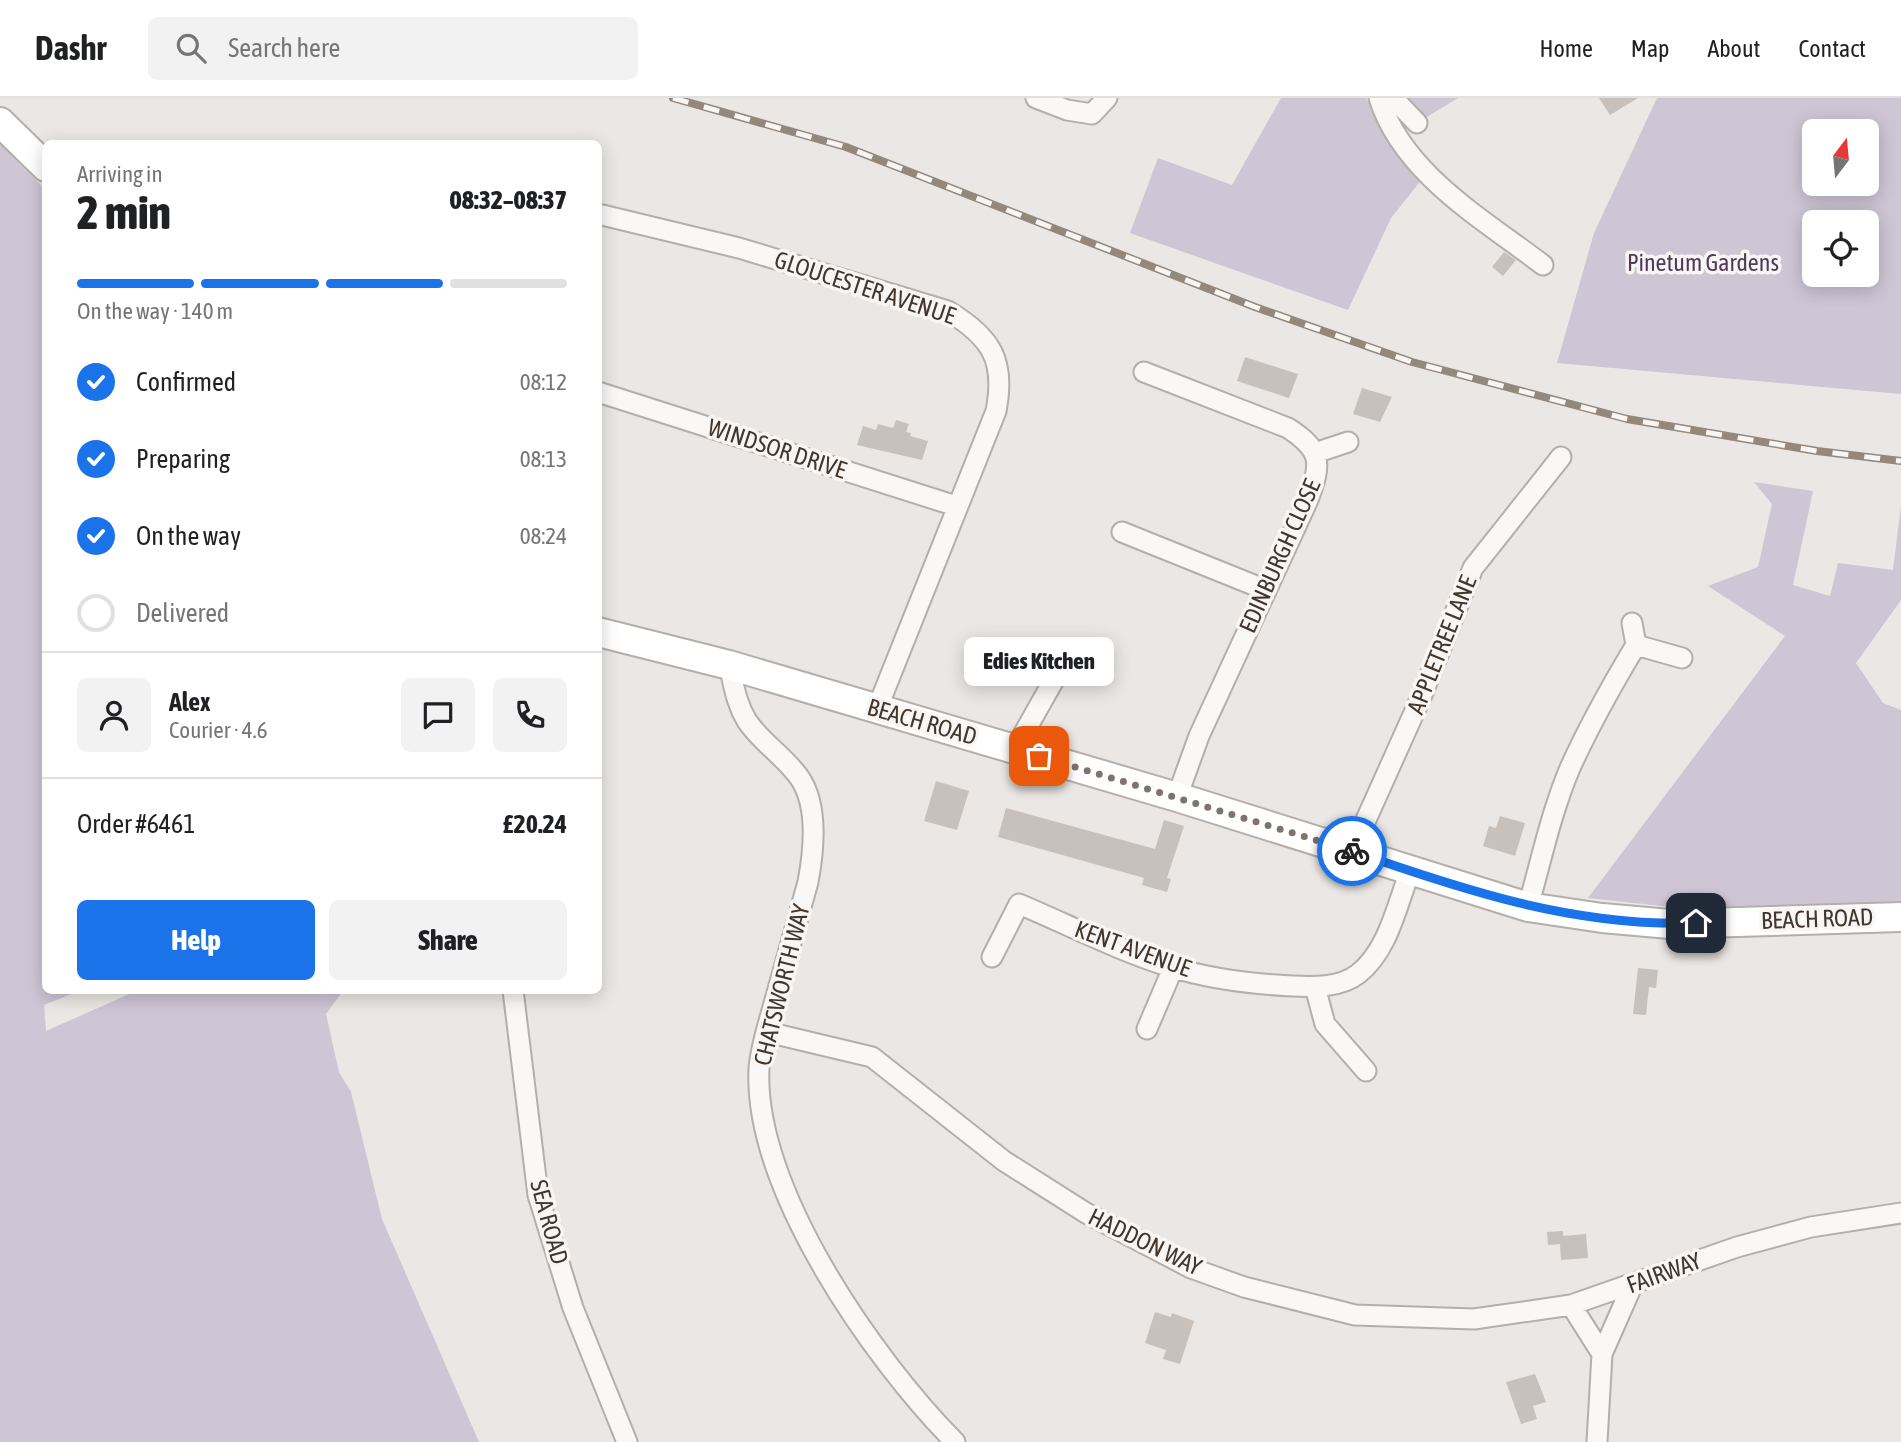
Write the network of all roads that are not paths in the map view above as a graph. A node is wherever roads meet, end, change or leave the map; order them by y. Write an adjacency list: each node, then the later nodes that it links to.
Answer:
1 (1036, 98): 2 (street)
2 (1107, 98)
3 (1379, 98): 9 (street)
4 (1394, 98): 6 (street)
5 (0, 122): 7 (street)
6 (1417, 123)
7 (42, 163)
8 (602, 215): 15 (street, GLOUCESTER AVENUE)
9 (1542, 265)
10 (1144, 372): 13 (street, EDINBURGH CLOSE)
11 (602, 393): 15 (street, WINDSOR DRIVE)
12 (1348, 442): 13 (street)
13 (1315, 453): 17 (street, EDINBURGH CLOSE)
14 (1561, 457): 27 (street, APPLETREE LANE)
15 (957, 506): 24 (street, GLOUCESTER AVENUE)
16 (1122, 532): 17 (street)
17 (1266, 590): 26 (street, EDINBURGH CLOSE)
18 (1632, 624): 20 (street)
19 (602, 633): 22 (street, BEACH ROAD)
20 (1636, 645): 21 (street); 29 (street)
21 (1682, 658)
22 (729, 665): 24 (street, BEACH ROAD); 36 (street, CHATSWORTH WAY)
23 (1055, 678): 25 (street)
24 (877, 709): 25 (street, BEACH ROAD)
25 (1015, 749): 26 (street, BEACH ROAD)
26 (1177, 797): 27 (street, BEACH ROAD)
27 (1352, 851): 28 (street, BEACH ROAD)
28 (1410, 871): 29 (street, BEACH ROAD); 33 (street, KENT AVENUE)
29 (1528, 907): 30 (street, BEACH ROAD)
30 (1901, 917)
31 (992, 957): 32 (street, KENT AVENUE)
32 (1173, 968): 33 (street, KENT AVENUE); 35 (street)
33 (1315, 987): 37 (street)
34 (513, 994): 42 (street, SEA ROAD)
35 (1147, 1029)
36 (767, 1032): 40 (street, HADDON WAY); 43 (street, CHATSWORTH WAY)
37 (1366, 1071)
38 (1901, 1213): 39 (street, FAIRWAY)
39 (1632, 1286): 40 (street, FAIRWAY); 41 (street)
40 (1571, 1305): 41 (street)
41 (1602, 1354): 44 (street)
42 (627, 1442)
43 (955, 1442)
44 (1597, 1442)

